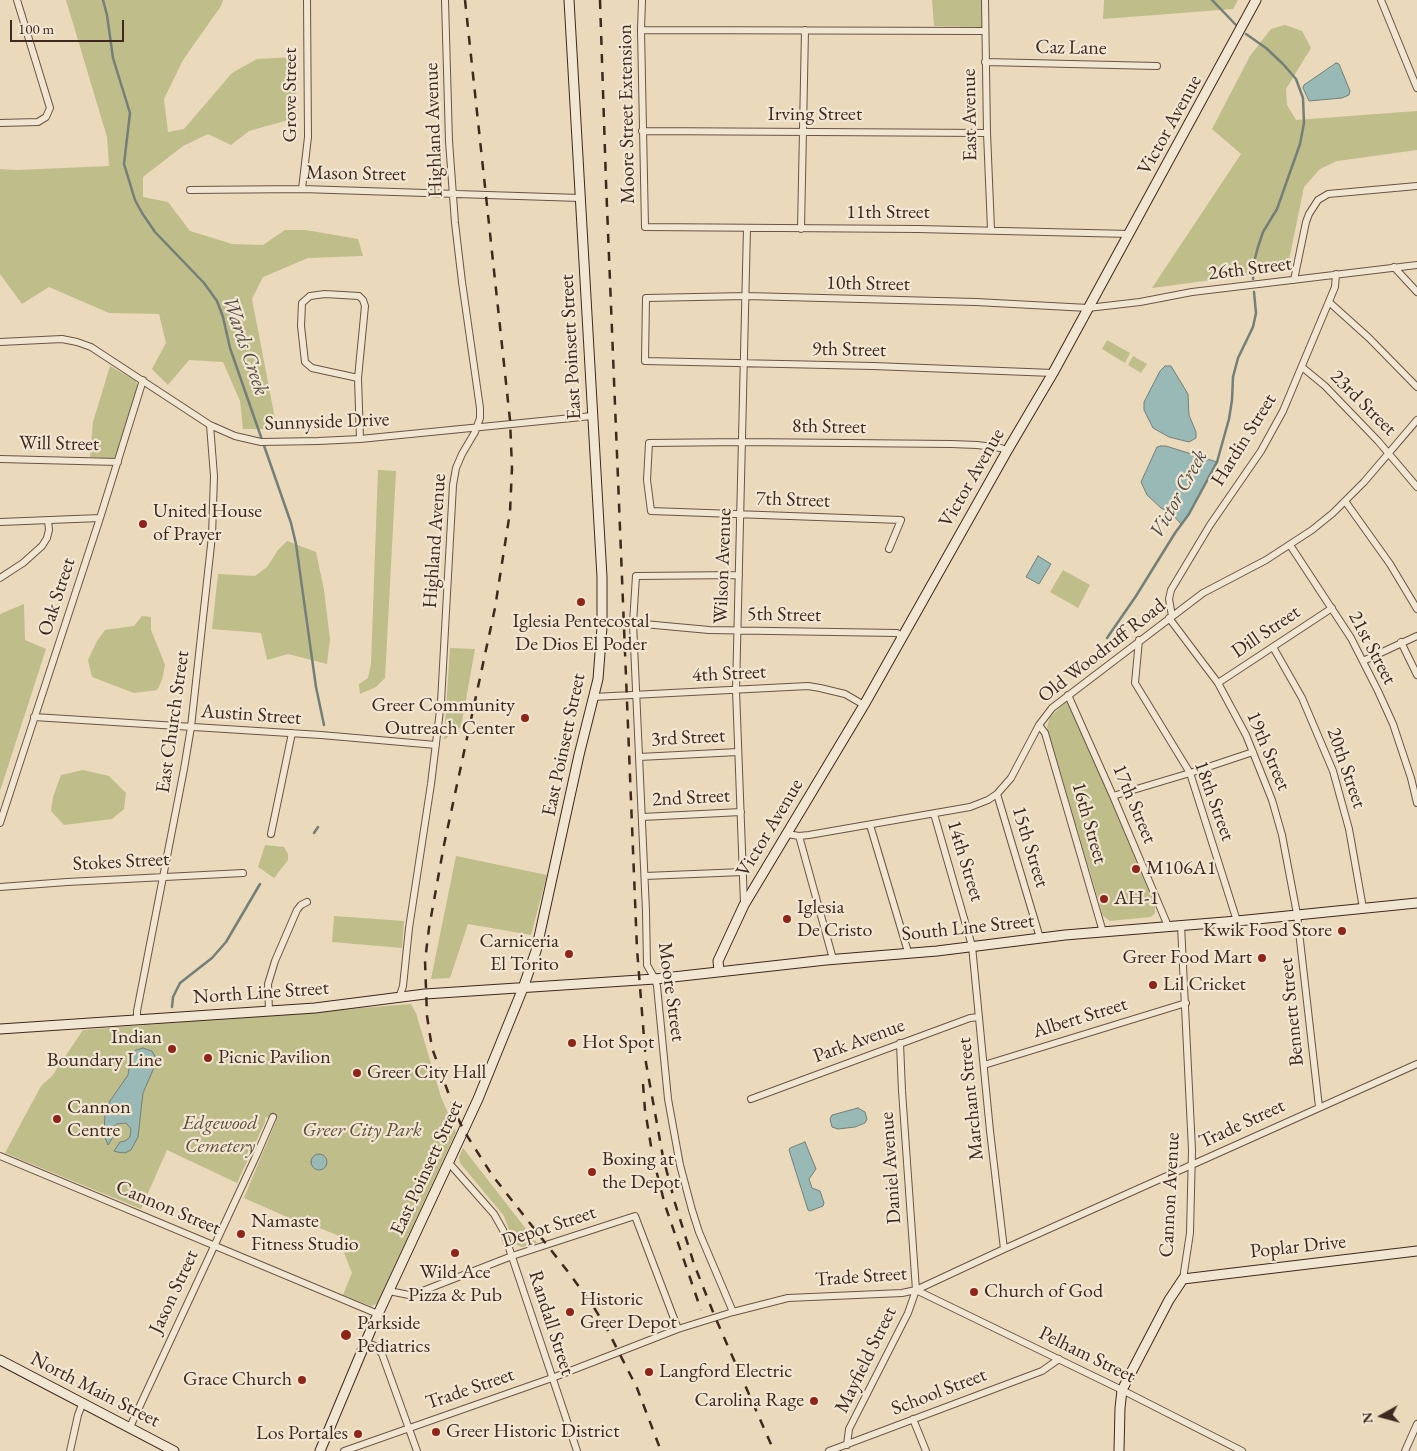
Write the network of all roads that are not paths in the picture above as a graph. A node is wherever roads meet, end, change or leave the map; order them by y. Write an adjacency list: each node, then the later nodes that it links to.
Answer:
1 (17, 0): 15 (street)
2 (307, 0): 20 (street, Grove Street)
3 (445, 0): 22 (street, Highland Avenue)
4 (569, 0): 23 (main road, East Poinsett Street)
5 (642, 0): 9 (street, Moore Street Extension)
6 (985, 0): 11 (street, East Avenue)
7 (1256, 0): 28 (main road, Victor Avenue)
8 (1381, 0): 14 (street)
9 (641, 30): 10 (street); 17 (street, Moore Street Extension)
10 (805, 30): 11 (street); 16 (street)
11 (985, 31): 12 (street, East Avenue)
12 (985, 62): 13 (street, Caz Lane); 18 (street, East Avenue)
13 (1157, 66)
14 (1417, 88)
15 (0, 122)
16 (803, 130): 17 (street, Irving Street); 18 (street, Irving Street); 26 (street)
17 (642, 131): 24 (street, Moore Street Extension)
18 (986, 132): 27 (street, East Avenue)
19 (1417, 186): 32 (street)
20 (302, 189): 21 (street, Mason Street); 22 (street, Mason Street)
21 (190, 190)
22 (452, 192): 23 (street, Mason Street); 48 (street, Highland Avenue)
23 (580, 198): 45 (main road, East Poinsett Street)
24 (645, 227): 25 (street, 11th Street)
25 (747, 228): 26 (street, 11th Street); 34 (street, Wilson Avenue)
26 (801, 229): 27 (street, 11th Street)
27 (990, 230): 28 (street, 11th Street)
28 (1130, 234): 36 (main road, Victor Avenue)
29 (1417, 265): 30 (street, 26th Street)
30 (1394, 267): 31 (street, 26th Street); 33 (street)
31 (1336, 274): 32 (street, 26th Street); 35 (street, Hardin Street)
32 (1294, 280): 36 (street, 26th Street)
33 (1417, 292)
34 (746, 296): 36 (street, 10th Street); 38 (street, 10th Street); 39 (street, Wilson Avenue)
35 (1329, 302): 40 (street, Hardin Street); 44 (street)
36 (1088, 308): 41 (main road, Victor Avenue)
37 (0, 342): 43 (street, Sunnyside Drive)
38 (645, 361): 39 (street, 9th Street)
39 (744, 364): 41 (street, 9th Street); 50 (street, Wilson Avenue)
40 (1302, 367): 52 (street, 23rd Street); 68 (street, Hardin Street)
41 (1053, 373): 51 (main road, Victor Avenue)
42 (358, 378): 42 (street); 49 (street)
43 (143, 380): 47 (street, Sunnyside Drive); 54 (street, Oak Street)
44 (1417, 387)
45 (592, 416): 48 (street, Sunnyside Drive); 82 (main road, East Poinsett Street)
46 (1417, 420): 52 (street, Old Woodruff Road)
47 (210, 425): 49 (street, Sunnyside Drive); 86 (street, East Church Street)
48 (478, 427): 49 (street, Sunnyside Drive); 88 (street, Highland Avenue)
49 (360, 439)
50 (743, 442): 51 (street, 8th Street); 57 (street, 8th Street); 58 (street, Wilson Avenue)
51 (1007, 451): 72 (main road, Victor Avenue)
52 (1389, 453): 55 (street, 23rd Street); 56 (street, Old Woodruff Road)
53 (0, 459): 54 (street, Will Street)
54 (118, 462): 59 (street, Oak Street)
55 (1417, 487)
56 (1345, 501): 62 (street, Old Woodruff Road); 67 (street)
57 (651, 511): 58 (street, 7th Street)
58 (741, 514): 63 (street, 7th Street); 64 (street, Wilson Avenue)
59 (100, 518): 60 (street); 84 (street, Oak Street)
60 (48, 520): 61 (street); 65 (street)
61 (0, 522)
62 (1290, 545): 66 (street, 21st Street); 68 (street, Old Woodruff Road)
63 (889, 549)
64 (739, 575): 69 (street, Moore Street); 70 (street, Wilson Avenue)
65 (0, 578)
66 (1332, 608): 75 (street, Dill Street); 76 (street, 21st Street)
67 (1417, 609)
68 (1170, 617): 73 (street, Old Woodruff Road); 78 (street, 19th Street)
69 (633, 623): 70 (street, 5th Street); 81 (street, Moore Street)
70 (738, 630): 72 (street, 5th Street); 79 (street, Wilson Avenue)
71 (1417, 636): 74 (street)
72 (903, 637): 83 (main road, Victor Avenue)
73 (1139, 640): 80 (street, Old Woodruff Road); 92 (street, 18th Street)
74 (1401, 642): 76 (street); 77 (street)
75 (1273, 647): 78 (street, Dill Street); 112 (street, 20th Street)
76 (1363, 661): 95 (street, 21st Street)
77 (1417, 675)
78 (1218, 683): 90 (street, 19th Street)
79 (736, 690): 81 (street, 4th Street); 83 (street, 4th Street); 89 (street, Wilson Avenue)
80 (1068, 695): 85 (street, Old Woodruff Road); 94 (street, 17th Street)
81 (637, 696): 82 (street, 4th Street); 91 (street, Moore Street)
82 (593, 697): 124 (main road, East Poinsett Street)
83 (864, 705): 102 (main road, Victor Avenue)
84 (34, 717): 86 (street, Austin Street); 99 (street, Oak Street)
85 (1039, 725): 93 (street, Old Woodruff Road); 117 (street, 16th Street)
86 (191, 727): 87 (street, Austin Street); 106 (street, East Church Street)
87 (292, 733): 88 (street, Austin Street); 101 (street)
88 (436, 745): 125 (street, Highland Avenue)
89 (738, 752): 91 (street, 3rd Street); 96 (street, Wilson Avenue)
90 (1253, 752): 92 (street); 113 (street, 19th Street)
91 (639, 757): 98 (street, Moore Street)
92 (1190, 773): 94 (street); 114 (street, 18th Street)
93 (998, 794): 97 (street, Old Woodruff Road); 118 (street, 15th Street)
94 (1113, 796): 116 (street, 17th Street)
95 (1417, 803)
96 (741, 812): 98 (street, 2nd Street); 104 (street, Wilson Avenue)
97 (934, 814): 100 (street, Old Woodruff Road); 119 (street, 14th Street)
98 (642, 817): 107 (street, Moore Street)
99 (0, 823)
100 (870, 824): 103 (street, Old Woodruff Road); 120 (street)
101 (271, 834)
102 (787, 834): 103 (street, Old Woodruff Road); 111 (main road, Victor Avenue)
103 (799, 836): 121 (street)
104 (743, 872): 107 (street); 111 (street, Wilson Avenue)
105 (243, 873): 106 (street, Stokes Street)
106 (164, 876): 108 (street, Stokes Street); 129 (street, East Church Street)
107 (645, 876): 123 (street, Moore Street)
108 (0, 887)
109 (307, 902): 127 (street)
110 (1417, 903): 112 (main road, South Line Street)
111 (744, 905): 122 (main road, Victor Avenue)
112 (1363, 908): 113 (main road, South Line Street)
113 (1297, 914): 114 (main road, South Line Street); 135 (street, Bennett Street)
114 (1237, 922): 115 (main road, South Line Street)
115 (1181, 925): 116 (main road, South Line Street); 126 (street, Cannon Avenue)
116 (1168, 926): 117 (main road, South Line Street)
117 (1104, 932): 118 (main road, South Line Street)
118 (1040, 938): 119 (main road, South Line Street)
119 (972, 946): 120 (main road, South Line Street); 128 (street, Marchant Street)
120 (908, 952): 121 (main road, South Line Street)
121 (833, 959): 122 (main road, South Line Street)
122 (719, 971): 123 (main road, South Line Street)
123 (655, 979): 124 (main road, South Line Street); 147 (street, Moore Street)
124 (524, 988): 125 (main road, North Line Street); 138 (main road, East Poinsett Street)
125 (399, 998): 127 (main road, North Line Street)
126 (1186, 1003): 133 (street, Albert Street); 139 (street, Cannon Avenue)
127 (269, 1011): 129 (main road, North Line Street)
128 (979, 1017): 131 (street, Park Avenue); 133 (street, Marchant Street)
129 (137, 1020): 130 (main road, North Line Street)
130 (0, 1029)
131 (900, 1044): 134 (street, Park Avenue); 146 (street, Daniel Avenue)
132 (1417, 1064): 135 (street, Trade Street)
133 (984, 1065): 141 (street, Marchant Street)
134 (752, 1099)
135 (1319, 1107): 139 (street, Trade Street)
136 (273, 1116): 140 (street, Jason Street)
137 (0, 1156): 140 (street, Cannon Street)
138 (449, 1163): 143 (street, Randall Street); 145 (main road, East Poinsett Street)
139 (1192, 1165): 141 (street, Trade Street); 144 (street, Cannon Avenue)
140 (214, 1245): 148 (street, Cannon Street); 158 (street, Jason Street)
141 (1004, 1249): 146 (street, Trade Street)
142 (1417, 1251): 144 (main road, Poplar Drive)
143 (512, 1256): 145 (street, Depot Street); 149 (street, Depot Street); 153 (street, Randall Street)
144 (1183, 1278): 154 (main road, Cannon Avenue)
145 (389, 1290): 148 (main road, East Poinsett Street)
146 (916, 1290): 147 (street, Trade Street); 152 (street, Pelham Street); 160 (street, Mayfield Street)
147 (733, 1312): 149 (street, Trade Street)
148 (378, 1314): 150 (main road, East Poinsett Street)
149 (678, 1329): 153 (street, Trade Street)
150 (366, 1343): 159 (street); 161 (main road, East Poinsett Street)
151 (0, 1360): 155 (main road, North Main Street)
152 (1059, 1360): 154 (street, Pelham Street); 156 (street, School Street)
153 (552, 1378): 159 (street, Trade Street); 166 (street, Randall Street)
154 (1122, 1390): 169 (main road, Cannon Avenue); 170 (street, Pelham Street)
155 (82, 1402): 158 (main road, North Main Street); 162 (street)
156 (913, 1419): 160 (street, School Street); 168 (street)
157 (1417, 1424): 171 (street)
158 (130, 1427): 163 (main road, North Main Street)
159 (409, 1427): 164 (street, Trade Street); 165 (street)
160 (847, 1445): 167 (street, School Street)
161 (323, 1449)
162 (70, 1451)
163 (174, 1451)
164 (344, 1451)
165 (417, 1451)
166 (577, 1451)
167 (829, 1451)
168 (926, 1451)
169 (1119, 1451)
170 (1242, 1451)
171 (1405, 1451)

